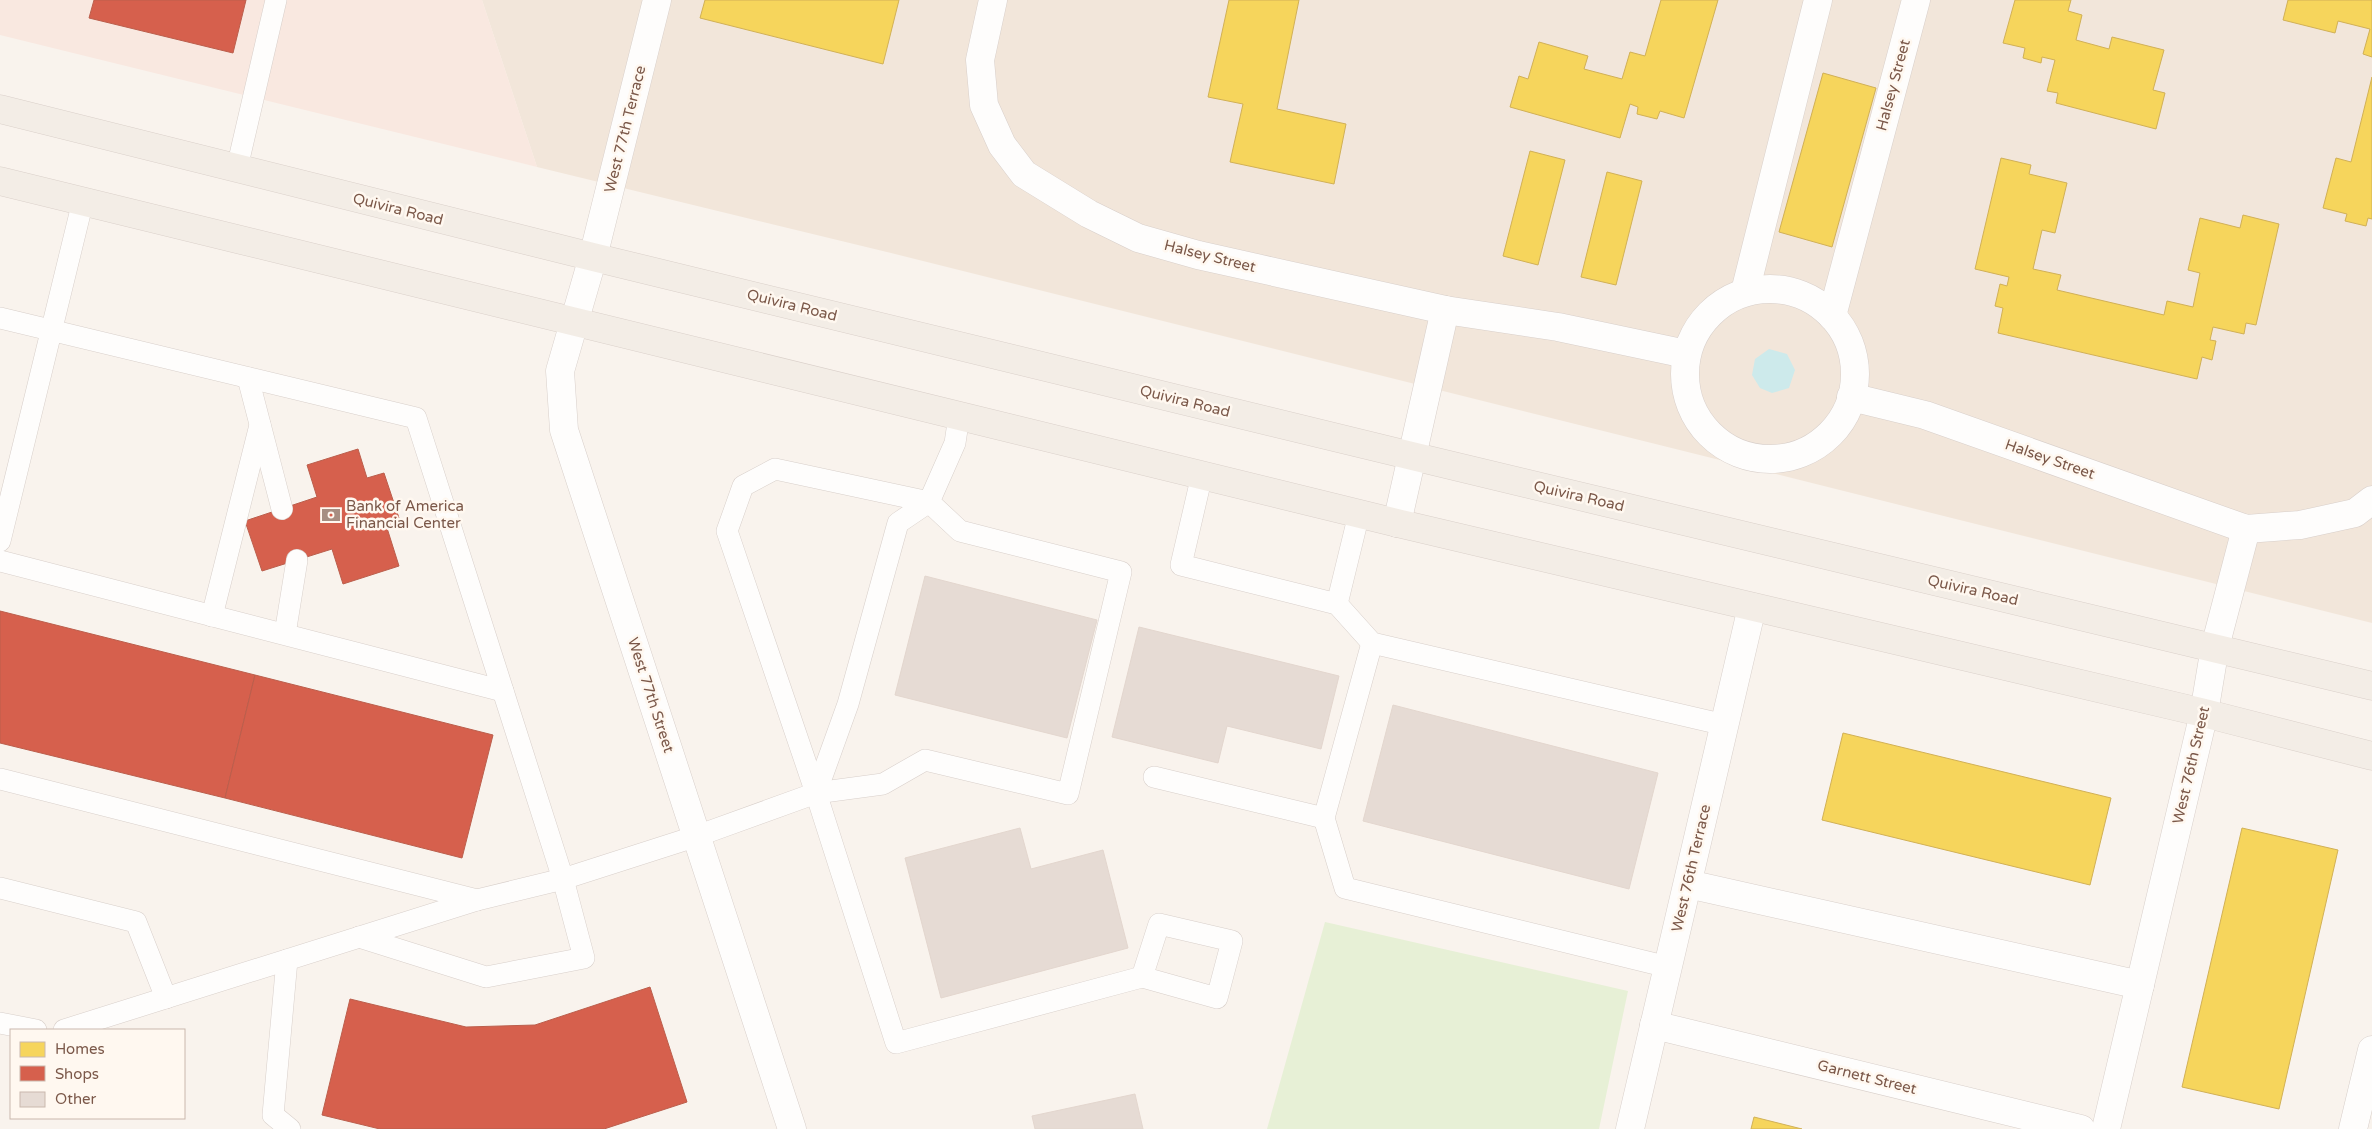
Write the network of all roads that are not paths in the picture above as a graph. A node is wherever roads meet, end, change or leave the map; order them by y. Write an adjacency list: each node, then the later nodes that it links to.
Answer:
1 (276, 0): 7 (lane)
2 (656, 0): 10 (street, West 77th Terrace)
3 (993, 0): 12 (street, Halsey Street)
4 (1818, 0): 11 (street)
5 (1916, 0): 13 (street, Halsey Street)
6 (0, 109): 7 (main road, Quivira Road)
7 (237, 168): 10 (main road, Quivira Road)
8 (0, 181): 9 (main road)
9 (83, 201): 15 (main road); 16 (lane)
10 (593, 257): 15 (street, West 77th Street); 22 (main road, Quivira Road)
11 (1745, 292): 13 (street); 17 (street)
12 (1445, 310): 17 (street, Halsey Street); 22 (street)
13 (1832, 316): 19 (street)
14 (0, 318): 16 (lane)
15 (575, 321): 20 (main road); 48 (street, West 77th Street)
16 (51, 331): 18 (lane); 30 (lane)
17 (1686, 354): 19 (street)
18 (248, 378): 21 (lane); 40 (lane)
19 (1851, 397): 29 (street, Halsey Street)
20 (959, 416): 23 (main road); 25 (lane)
21 (260, 424): 26 (lane); 35 (lane)
22 (1412, 456): 28 (street); 38 (main road, Quivira Road)
23 (1202, 475): 27 (main road); 33 (lane)
24 (2372, 500): 29 (street)
25 (929, 502): 46 (lane); 46 (lane); 46 (lane)
26 (282, 509)
27 (1359, 514): 28 (main road); 33 (lane)
28 (1397, 523): 34 (main road)
29 (2246, 530): 38 (street, West 76th Street)
30 (0, 540)
31 (297, 560): 36 (lane)
32 (0, 561): 35 (lane)
33 (1336, 604): 37 (lane)
34 (1752, 607): 41 (main road); 42 (street, West 76th Terrace)
35 (212, 616): 36 (lane)
36 (285, 634): 40 (lane)
37 (1372, 643): 42 (lane); 47 (lane)
38 (2215, 647): 39 (main road, Quivira Road); 41 (street, West 76th Street)
39 (2372, 686)
40 (503, 691): 49 (lane)
41 (2204, 713): 43 (main road); 57 (street, West 76th Street)
42 (1724, 725): 50 (street, West 76th Terrace)
43 (2372, 756)
44 (1154, 777): 47 (lane)
45 (0, 779): 52 (lane)
46 (816, 793): 48 (lane); 56 (lane)
47 (1324, 818): 55 (lane)
48 (697, 836): 49 (lane); 65 (street, West 77th Street)
49 (563, 879): 52 (lane); 53 (lane)
50 (1688, 884): 55 (street, West 76th Terrace); 57 (street)
51 (0, 888): 58 (lane)
52 (477, 900): 53 (lane)
53 (359, 937): 54 (lane)
54 (287, 960): 58 (lane); 64 (lane)
55 (1668, 967): 60 (street, West 76th Terrace)
56 (1142, 978): 56 (lane)
57 (2140, 985): 68 (street, West 76th Street)
58 (166, 998): 62 (lane)
59 (0, 1023): 61 (lane)
60 (1654, 1025): 66 (street, West 76th Terrace); 67 (street, Garnett Street)
61 (31, 1029)
62 (67, 1029)
63 (2372, 1050): 69 (street)
64 (290, 1129)
65 (792, 1129)
66 (1630, 1129)
67 (2081, 1129)
68 (2106, 1129)
69 (2353, 1129)

